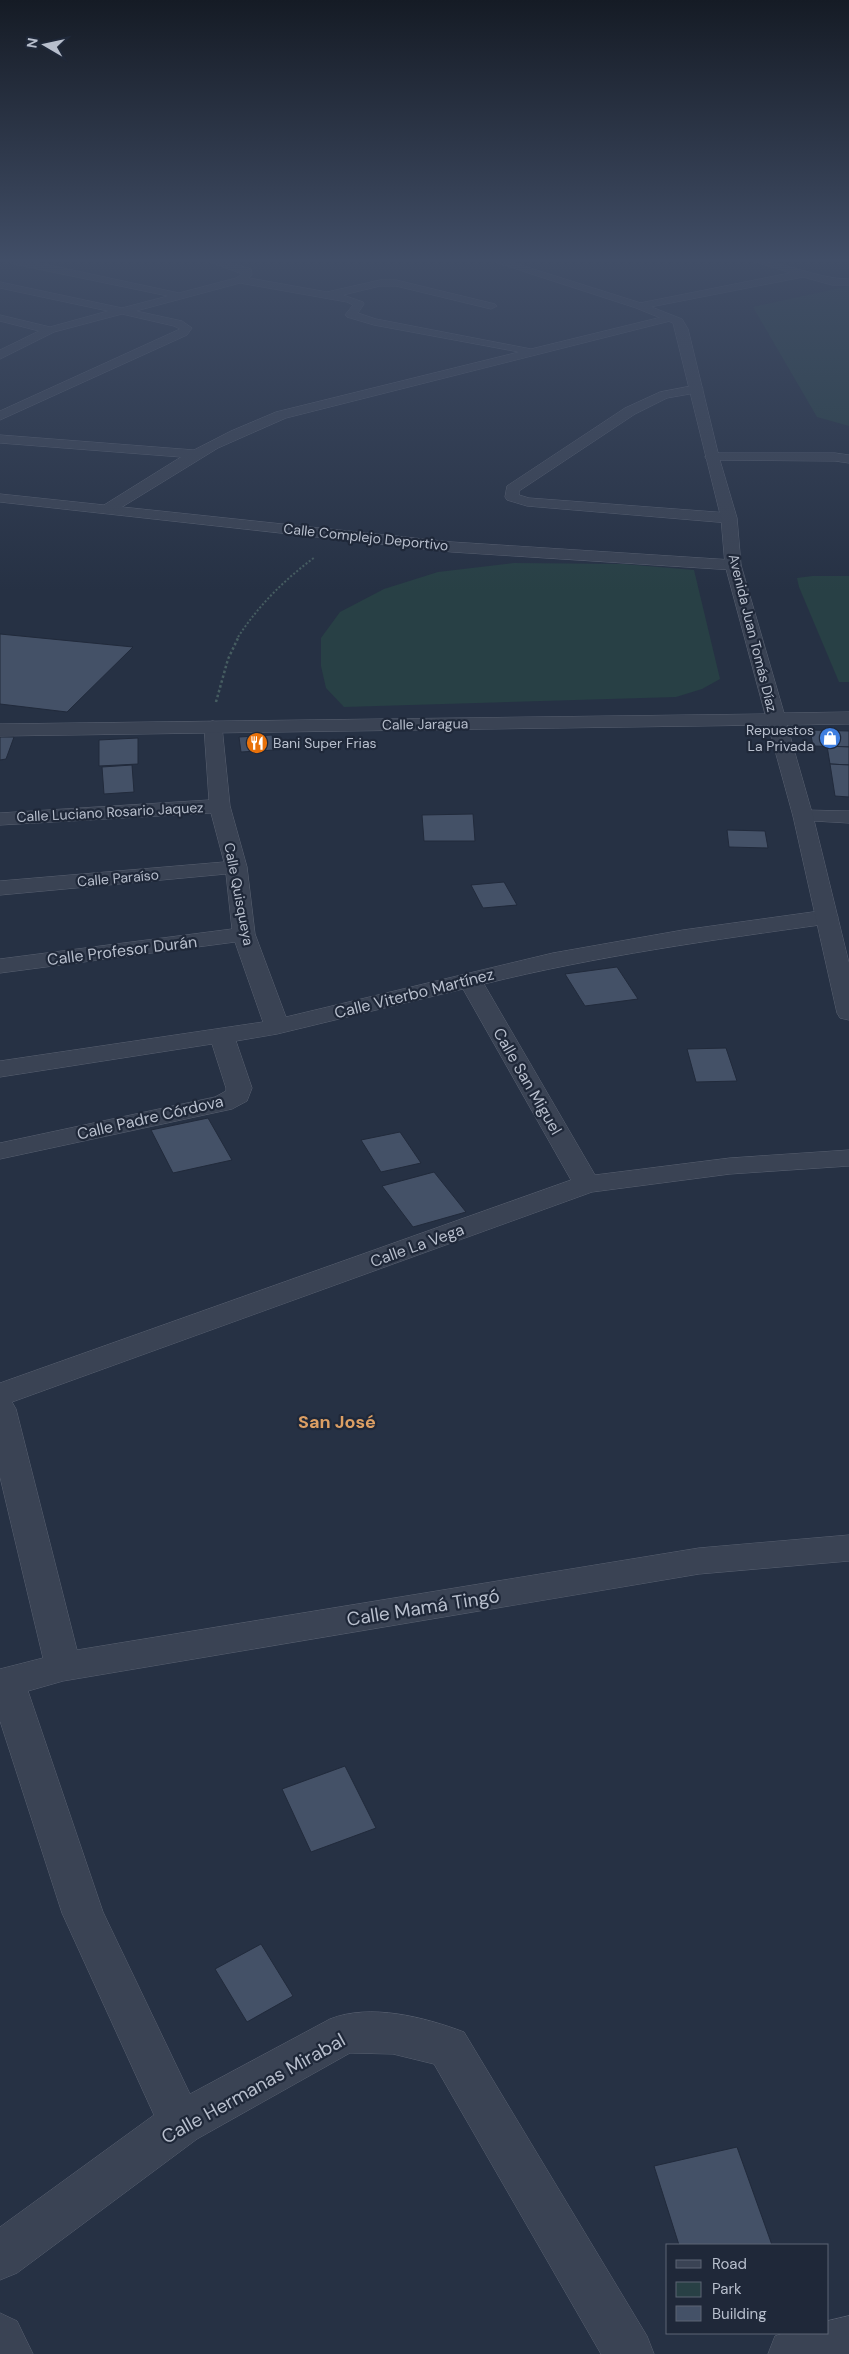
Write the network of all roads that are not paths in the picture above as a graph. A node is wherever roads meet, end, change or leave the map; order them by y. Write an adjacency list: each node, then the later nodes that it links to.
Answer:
1 (100, 371): 5 (street)
2 (459, 371): 7 (street)
3 (692, 371): 4 (street, Avenida Juan Tomás Díaz)
4 (697, 389): 8 (street, Avenida Juan Tomás Díaz); 12 (street)
5 (0, 416)
6 (0, 438): 7 (street)
7 (193, 454): 11 (street)
8 (712, 457): 9 (street); 12 (street, Avenida Juan Tomás Díaz)
9 (849, 459)
10 (0, 498): 11 (street, Calle Complejo Deportivo)
11 (108, 509): 13 (street, Calle Complejo Deportivo)
12 (729, 518): 13 (street, Avenida Juan Tomás Díaz)
13 (733, 565): 14 (street, Avenida Juan Tomás Díaz)
14 (775, 718): 15 (street, Calle Jaragua); 16 (street, Calle Jaragua); 19 (street, Avenida Juan Tomás Díaz)
15 (849, 718)
16 (213, 727): 17 (street, Calle Jaragua); 18 (street, Calle Quisqueya)
17 (0, 730)
18 (220, 806): 21 (street, Calle Luciano Rosario Jaquez); 22 (street, Calle Quisqueya)
19 (803, 816): 20 (street); 24 (street, Avenida Juan Tomás Díaz)
20 (849, 817)
21 (0, 819)
22 (236, 867): 23 (street, Calle Paraíso); 25 (street, Calle Quisqueya)
23 (0, 888)
24 (827, 917): 27 (street, Calle Viterbo Martínez); 28 (street, Avenida Juan Tomás Díaz)
25 (244, 934): 26 (street, Calle Profesor Durán); 29 (street, Calle Quisqueya)
26 (0, 966)
27 (469, 979): 29 (street, Calle Viterbo Martínez); 34 (street, Calle San Miguel)
28 (849, 1013)
29 (277, 1027): 30 (street, Calle Viterbo Martínez)
30 (222, 1035): 31 (street, Calle Viterbo Martínez); 32 (street, Calle Padre Córdova)
31 (0, 1069)
32 (0, 1151)
33 (849, 1158): 34 (street, Calle La Vega)
34 (587, 1184): 35 (street, Calle La Vega)
35 (0, 1395)
36 (0, 1410): 38 (street)
37 (849, 1548): 38 (street, Calle Mamá Tingó)
38 (64, 1667): 39 (street, Calle Mamá Tingó)
39 (3, 1683): 40 (street)
40 (181, 2123): 41 (street, Calle Hermanas Mirabal); 45 (street, Calle Hermanas Mirabal)
41 (0, 2256)
42 (0, 2338): 44 (street)
43 (849, 2341): 46 (street)
44 (8, 2354)
45 (629, 2354)
46 (793, 2354)

